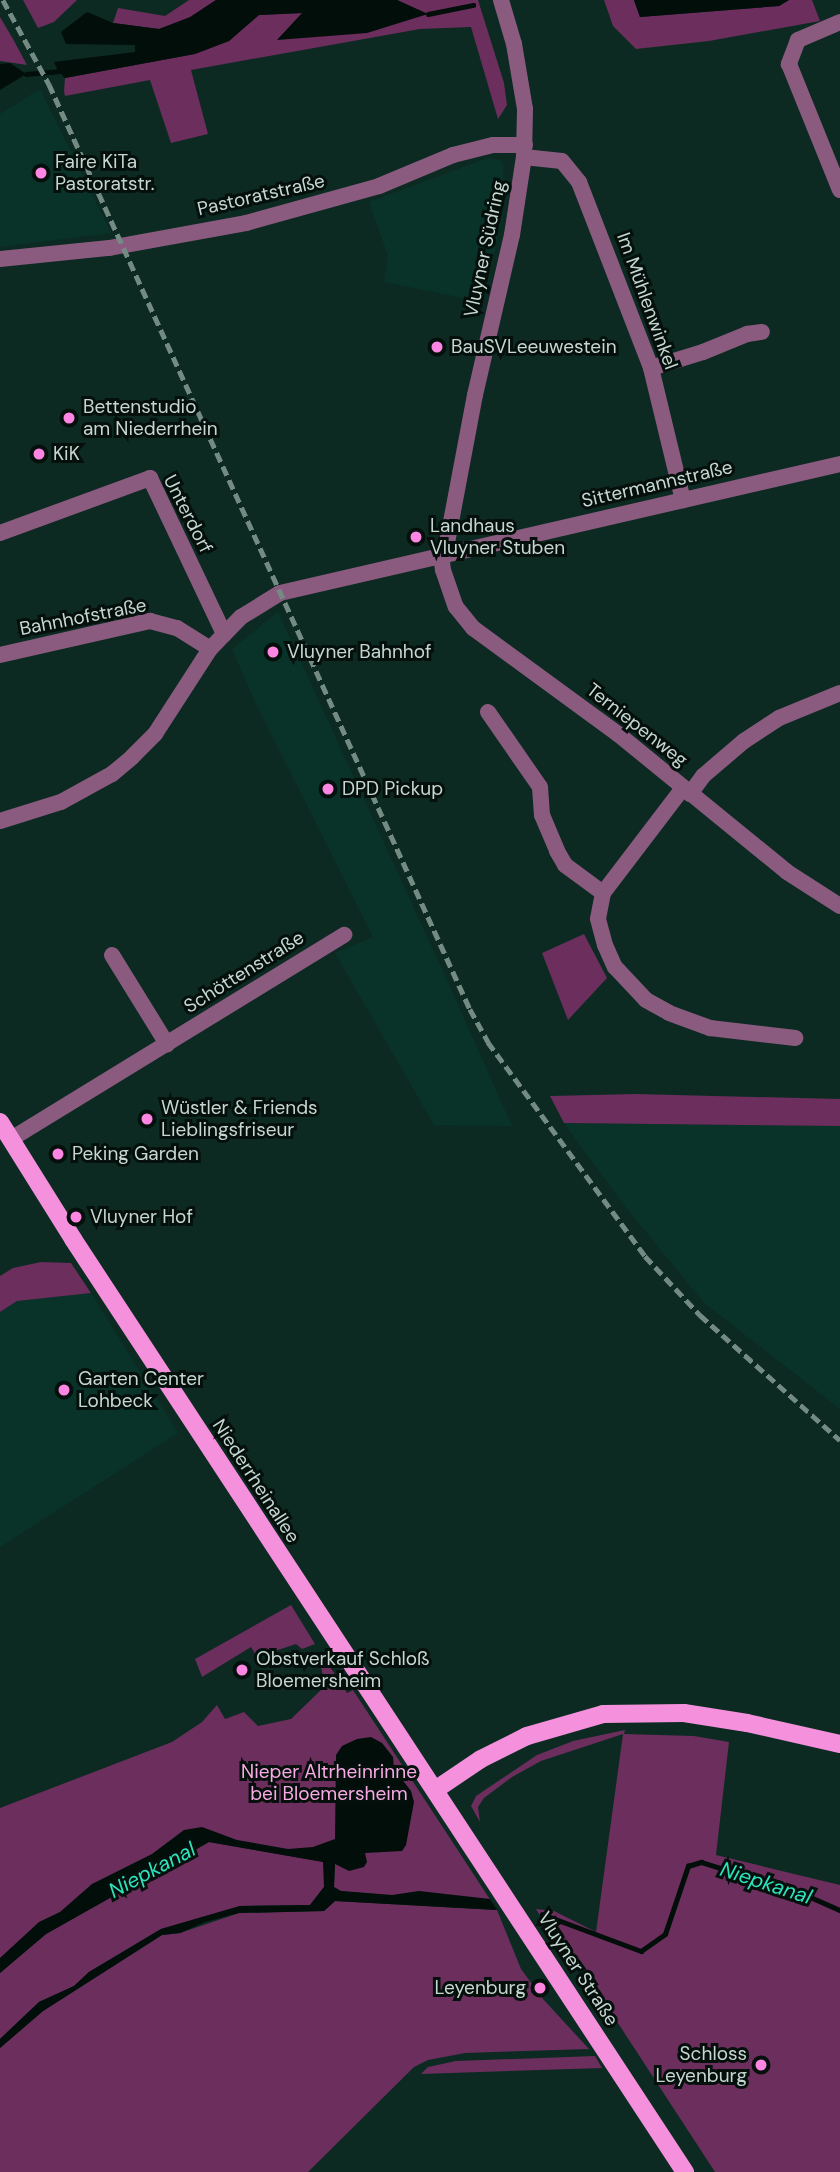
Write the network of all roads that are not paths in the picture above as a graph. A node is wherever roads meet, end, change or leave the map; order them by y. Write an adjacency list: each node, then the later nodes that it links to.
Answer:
1 (501, 0): 3 (street, Vluyner Südring)
2 (840, 22): 4 (street)
3 (525, 151): 5 (street, Pastoratstraße); 7 (street, Im Mühlenwinkel); 11 (street, Vluyner Südring)
4 (840, 190)
5 (0, 260)
6 (762, 332): 7 (street)
7 (651, 368): 9 (street, Im Mühlenwinkel)
8 (840, 464): 9 (street, Sittermannstraße)
9 (683, 500): 11 (street, Sittermannstraße)
10 (0, 533): 12 (street, Unterdorf)
11 (441, 554): 12 (street); 17 (street, Terniepenweg)
12 (223, 634): 13 (street)
13 (210, 649): 14 (street, Bahnhofstraße); 18 (street)
14 (0, 655)
15 (840, 693): 17 (street)
16 (488, 712): 19 (street)
17 (686, 791): 19 (street); 20 (street, Terniepenweg)
18 (0, 821)
19 (603, 893): 23 (street)
20 (840, 906)
21 (344, 935): 24 (street, Schöttenstraße)
22 (112, 955): 24 (street)
23 (795, 1038)
24 (167, 1044): 26 (street, Schöttenstraße)
25 (0, 1122): 26 (main road, Niederrheinallee)
26 (11, 1139): 28 (main road, Niederrheinallee)
27 (840, 1744): 28 (main road)
28 (435, 1790): 29 (main road, Vluyner Straße)
29 (685, 2172)

